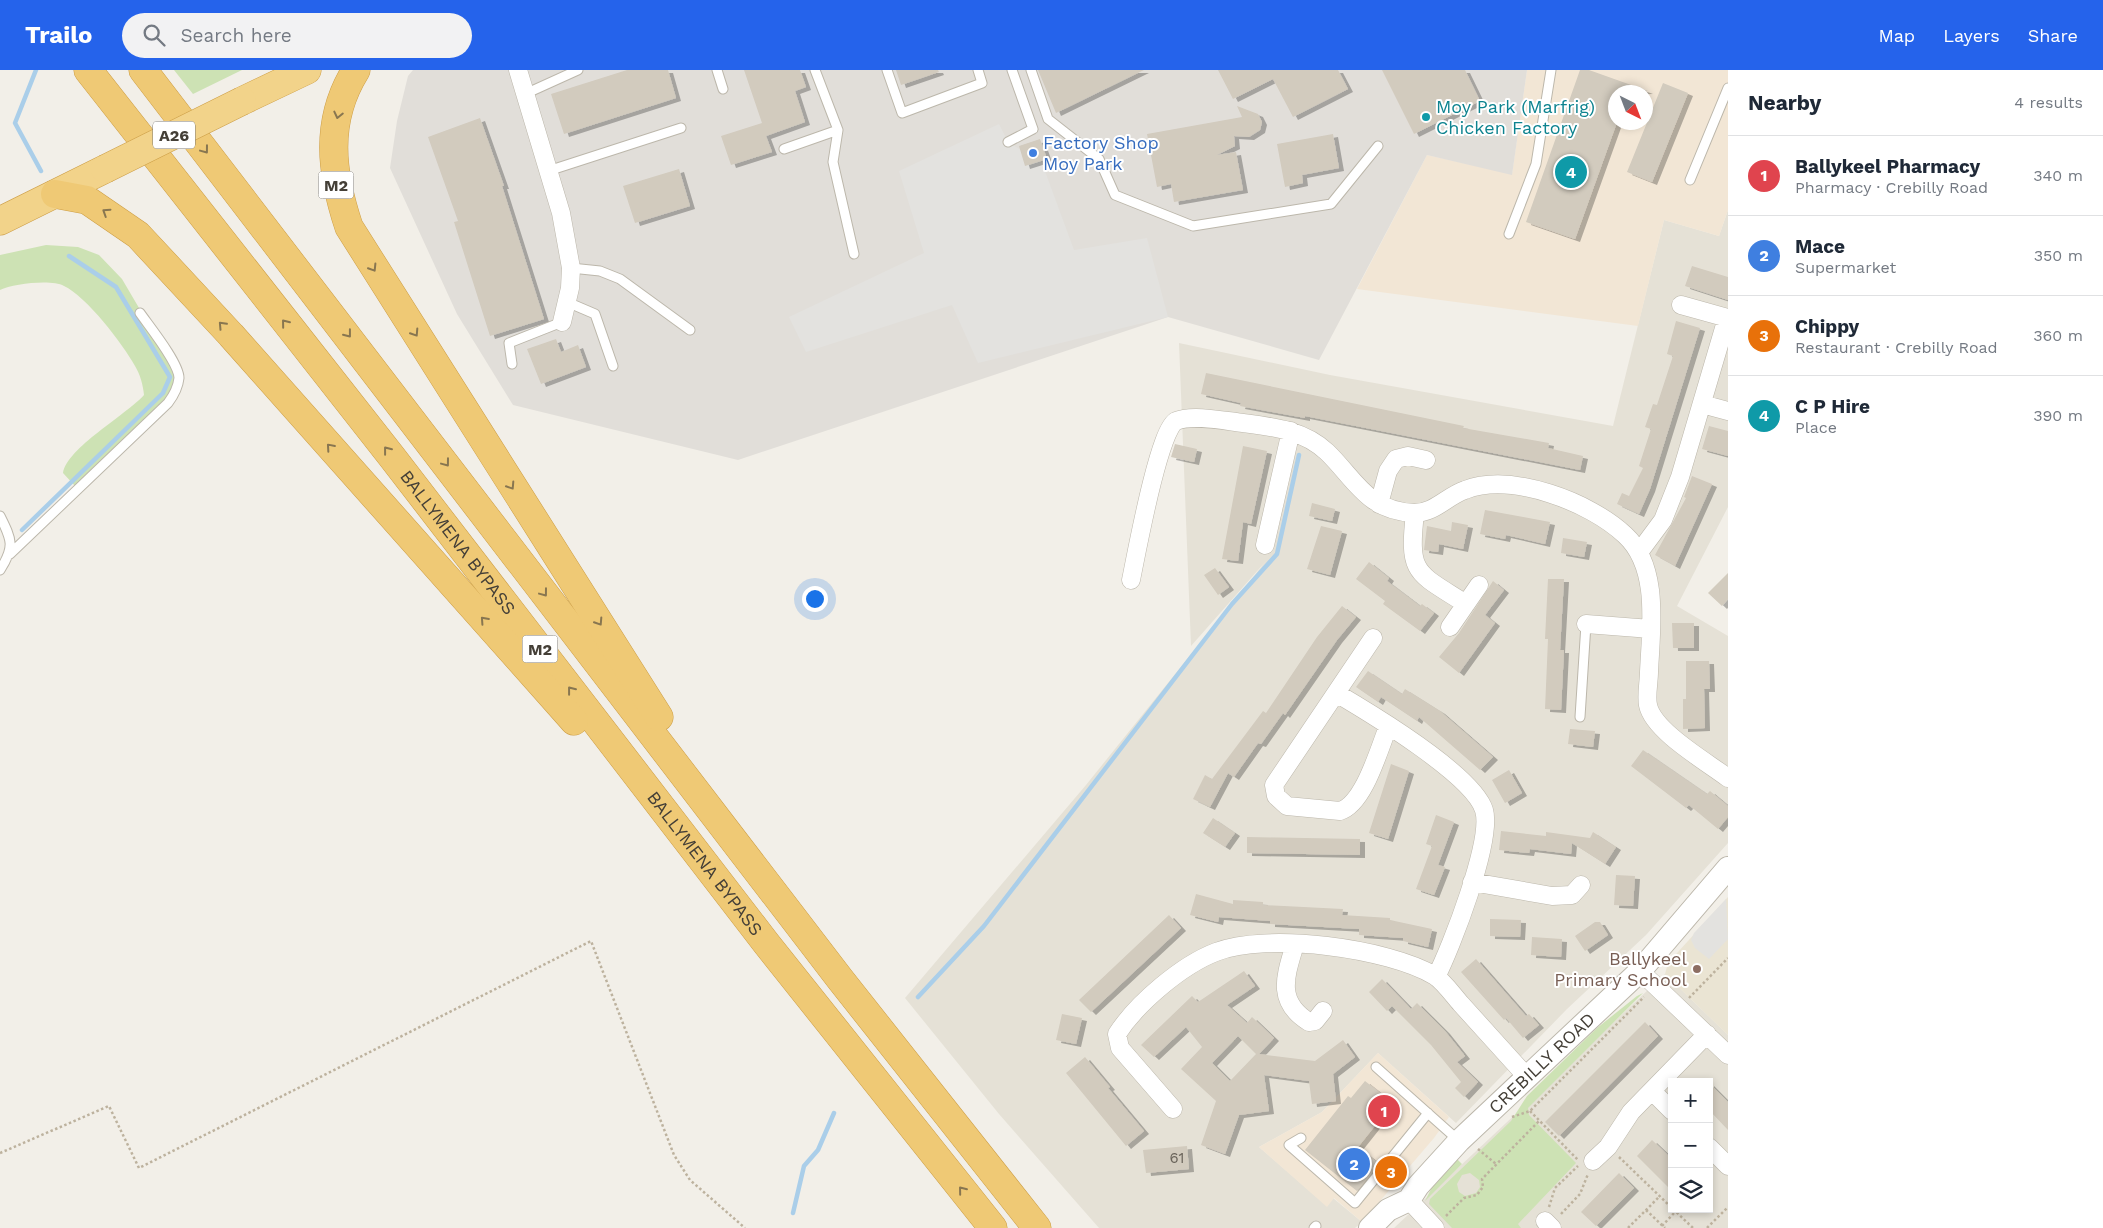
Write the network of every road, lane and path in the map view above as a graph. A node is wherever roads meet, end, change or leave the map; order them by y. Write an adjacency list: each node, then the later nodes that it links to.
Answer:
1 (88, 70): 79 (highway, BALLYMENA BYPASS / M2, one-way to 1)
2 (144, 70): 66 (highway, BALLYMENA BYPASS / M2, one-way to 66)
3 (307, 70): 24 (highway, A26, bridge)
4 (356, 70): 66 (highway, M2, one-way to 66)
5 (518, 70): 16 (street)
6 (578, 70): 16 (lane)
7 (717, 70): 15 (lane)
8 (815, 70): 18 (lane)
9 (887, 70): 10 (lane)
10 (978, 70)
11 (1012, 70): 19 (lane)
12 (1031, 70): 20 (lane)
13 (1551, 70): 26 (lane)
14 (1728, 88): 23 (lane)
15 (724, 89)
16 (525, 94): 22 (street)
17 (681, 128): 22 (lane)
18 (838, 130): 21 (lane); 27 (lane)
19 (1008, 142)
20 (1378, 146)
21 (784, 149)
22 (548, 171): 28 (street)
23 (1690, 180)
24 (55, 194): 25 (highway, A26); 79 (highway, M2, one-way to 24)
25 (0, 221)
26 (1509, 234)
27 (854, 254)
28 (571, 268): 29 (street); 34 (lane)
29 (567, 302): 33 (street); 36 (lane)
30 (1681, 305): 32 (street)
31 (140, 313): 46 (lane)
32 (1728, 318): 37 (street)
33 (562, 322): 35 (lane)
34 (690, 330)
35 (512, 364)
36 (612, 366)
37 (1702, 404): 38 (street); 45 (street)
38 (1728, 411)
39 (1291, 431): 41 (street); 44 (street); 48 (street)
40 (1426, 460): 41 (street)
41 (1379, 504): 42 (street)
42 (1415, 513): 45 (street); 50 (street)
43 (0, 516): 46 (lane)
44 (1265, 545)
45 (1640, 551): 53 (street)
46 (10, 554): 47 (lane)
47 (0, 570)
48 (1131, 580)
49 (1479, 585): 50 (street)
50 (1466, 604): 52 (street)
51 (1586, 624): 53 (street); 56 (lane)
52 (1450, 626)
53 (1651, 629): 58 (street)
54 (1373, 638): 55 (street)
55 (1336, 693): 57 (street); 57 (street)
56 (1580, 717)
57 (1388, 727): 60 (street)
58 (1728, 778)
59 (1726, 874): 65 (street, CREBILLY ROAD)
60 (1472, 882): 61 (street); 64 (street)
61 (1580, 885)
62 (1296, 944): 64 (street); 68 (street); 75 (street)
63 (1728, 958): 67 (path)
64 (1436, 977): 72 (street)
65 (1648, 978): 67 (street); 72 (street, CREBILLY ROAD); 77 (path)
66 (840, 979): 100 (highway, BALLYMENA BYPASS / M2)
67 (1679, 1008): 69 (street)
68 (1323, 1012)
69 (1706, 1034): 70 (street); 73 (street)
70 (1728, 1055)
71 (1376, 1067): 78 (lane)
72 (1527, 1077): 76 (street, CREBILLY ROAD)
73 (1652, 1091): 74 (street); 83 (street)
74 (1668, 1106)
75 (1173, 1109)
76 (1491, 1111): 77 (path); 82 (street, CREBILLY ROAD)
77 (1530, 1111): 80 (path)
78 (1428, 1113): 81 (lane); 82 (lane)
79 (906, 1120): 99 (highway, BALLYMENA BYPASS / M2, one-way to 79)
80 (1540, 1121): 87 (path); 96 (path)
81 (1301, 1138)
82 (1468, 1144): 87 (path); 90 (street, CREBILLY ROAD)
83 (1608, 1147): 86 (street); 89 (path)
84 (1713, 1151): 88 (street)
85 (0, 1153): 98 (path)
86 (1593, 1161): 96 (path)
87 (1496, 1164): 102 (path)
88 (1728, 1166)
89 (1660, 1196): 91 (path); 93 (path)
90 (1409, 1200): 101 (street, CREBILLY ROAD); 102 (street)
91 (1668, 1205)
92 (1728, 1207): 105 (path)
93 (1646, 1210): 97 (path); 103 (path)
94 (1671, 1213): 97 (path)
95 (1676, 1213): 104 (path)
96 (1549, 1225)
97 (1663, 1227)
98 (745, 1228)
99 (993, 1228)
100 (1037, 1228)
101 (1370, 1228)
102 (1434, 1228)
103 (1628, 1228)
104 (1692, 1228)
105 (1707, 1228)

